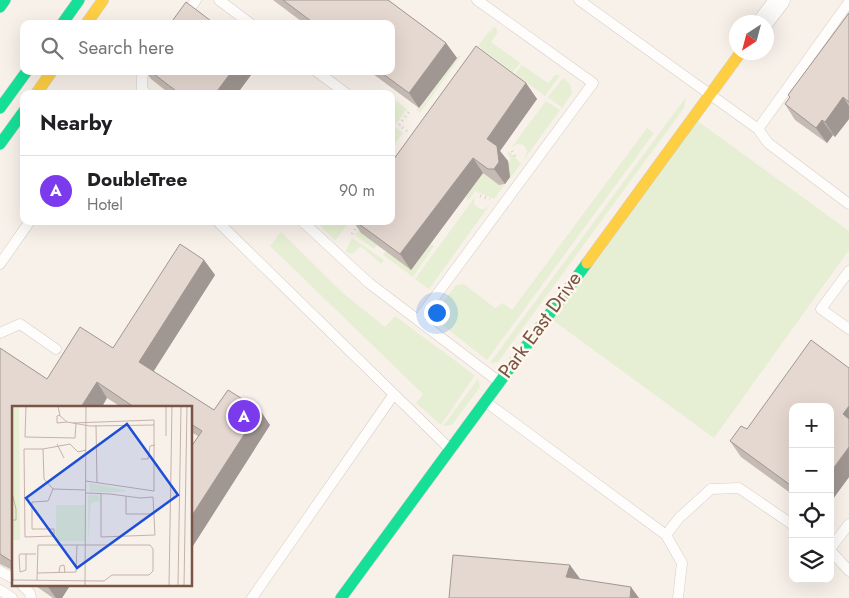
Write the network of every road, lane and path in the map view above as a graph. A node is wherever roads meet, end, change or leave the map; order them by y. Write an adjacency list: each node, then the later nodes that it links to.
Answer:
1 (5, 0): 10 (main road)
2 (79, 0): 12 (main road)
3 (104, 0): 13 (main road)
4 (196, 0): 14 (lane)
5 (219, 0): 15 (lane)
6 (477, 0): 43 (lane)
7 (579, 0): 24 (lane)
8 (780, 0): 11 (street)
9 (849, 2): 28 (lane)
10 (0, 7)
11 (768, 15)
12 (65, 20)
13 (89, 20)
14 (182, 20)
15 (246, 20)
16 (734, 60): 24 (main road, Park East Drive)
17 (24, 75): 25 (main road)
18 (49, 75): 21 (main road)
19 (143, 75): 22 (lane)
20 (321, 75): 23 (lane)
21 (39, 90)
22 (142, 90)
23 (342, 90)
24 (708, 95): 28 (lane); 47 (main road, Park East Drive)
25 (0, 108)
26 (411, 109): 29 (path)
27 (20, 116): 30 (main road)
28 (758, 129): 35 (lane)
29 (407, 131)
30 (0, 144)
31 (512, 151): 32 (path)
32 (516, 158)
33 (480, 196): 34 (path)
34 (490, 199)
35 (849, 204)
36 (27, 225): 41 (lane)
37 (221, 225): 48 (lane)
38 (306, 225): 43 (lane)
39 (355, 229): 40 (path)
40 (352, 234)
41 (0, 264)
42 (849, 271): 44 (lane)
43 (418, 320): 47 (lane)
44 (849, 329)
45 (0, 333): 46 (lane)
46 (56, 350)
47 (499, 382): 49 (main road, Park East Drive)
48 (394, 394): 50 (lane); 63 (lane)
49 (485, 401): 50 (main road, Park East Drive); 53 (lane)
50 (450, 449): 64 (main road, Park East Drive)
51 (789, 522): 53 (lane)
52 (849, 524): 54 (lane)
53 (666, 535): 65 (lane)
54 (834, 545)
55 (834, 554): 57 (lane)
56 (0, 571): 58 (lane)
57 (849, 571)
58 (12, 578)
59 (23, 586): 62 (lane)
60 (0, 590): 61 (lane)
61 (12, 598)
62 (30, 598)
63 (252, 598)
64 (341, 598)
65 (678, 598)

